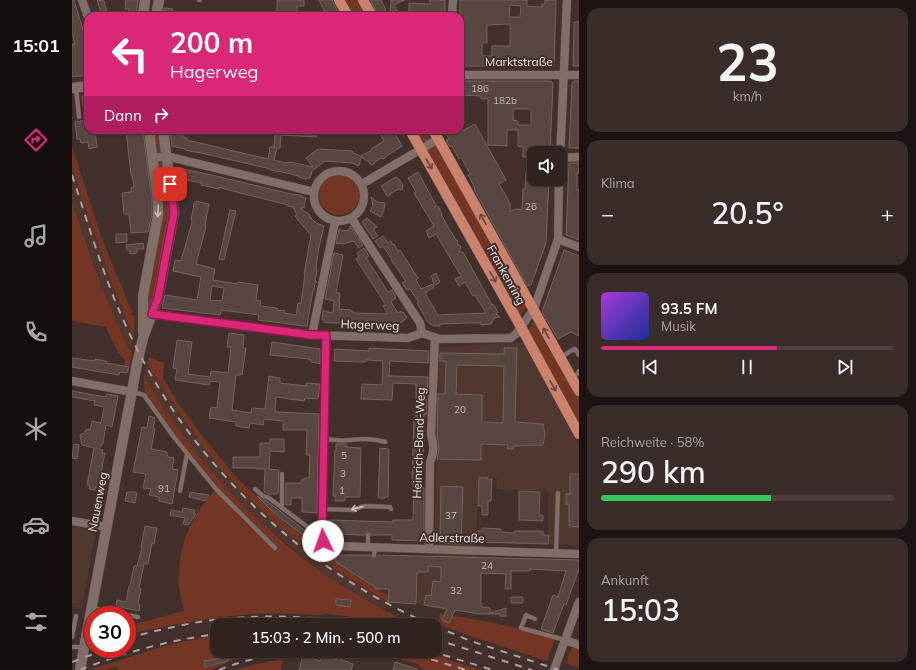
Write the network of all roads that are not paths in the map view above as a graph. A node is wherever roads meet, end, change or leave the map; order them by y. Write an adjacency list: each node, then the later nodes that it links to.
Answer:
1 (82, 0): 8 (street)
2 (145, 0): 9 (street)
3 (158, 0): 10 (street)
4 (339, 0): 11 (main road)
5 (364, 0): 12 (main road)
6 (453, 0): 13 (street)
7 (566, 0): 15 (street)
8 (86, 12)
9 (144, 12)
10 (156, 12)
11 (346, 12)
12 (370, 12)
13 (452, 12)
14 (464, 75): 15 (street, Marktstraße)
15 (563, 75): 16 (street, Marktstraße); 24 (street)
16 (579, 75)
17 (84, 87): 18 (street)
18 (74, 88): 19 (lane)
19 (79, 117)
20 (150, 134): 28 (street, Nauenweg)
21 (163, 134): 26 (street, Nauenweg)
22 (412, 134): 25 (main road, Frankenring)
23 (435, 135): 25 (street); 37 (main road, Frankenring, one-way to 23)
24 (560, 146)
25 (421, 149): 30 (street); 39 (main road, Frankenring, one-way to 39)
26 (166, 156): 28 (street); 32 (street); 38 (street, Nauenweg)
27 (579, 157): 29 (street)
28 (153, 158): 38 (street, Nauenweg, one-way to 38)
29 (567, 158)
30 (362, 184): 32 (street); 33 (street)
31 (559, 186): 35 (street)
32 (314, 192): 34 (street)
33 (352, 219): 34 (street); 40 (street)
34 (335, 222): 41 (street)
35 (558, 239): 36 (street); 37 (street)
36 (579, 247)
37 (534, 309): 39 (street); 45 (main road, Frankenring, one-way to 37)
38 (148, 313): 41 (street, Hagerweg); 49 (street, Nauenweg)
39 (521, 327): 43 (street); 50 (main road, Frankenring, one-way to 50)
40 (422, 333): 42 (street, Hagerweg); 43 (street)
41 (312, 335): 42 (street, Hagerweg)
42 (326, 335): 51 (street)
43 (435, 338): 66 (street, Heinrich-Band-Weg)
44 (579, 355): 45 (lane)
45 (560, 358): 46 (main road, Frankenring)
46 (576, 375): 48 (main road, Frankenring)
47 (72, 381): 49 (street)
48 (579, 391)
49 (132, 392): 53 (lane); 62 (street, Nauenweg)
50 (579, 434)
51 (324, 439): 52 (lane); 59 (street)
52 (385, 442)
53 (187, 454): 56 (lane); 65 (lane)
54 (282, 474): 58 (lane)
55 (255, 489): 58 (lane)
56 (180, 491)
57 (558, 493): 68 (lane)
58 (282, 508): 63 (lane)
59 (322, 509): 60 (lane, one-way to 59); 63 (street)
60 (391, 509)
61 (72, 521): 62 (street)
62 (106, 527): 71 (street, Nauenweg)
63 (322, 532): 67 (street, Adlerstraße)
64 (368, 535): 67 (lane)
65 (275, 548)
66 (429, 549): 67 (street, Adlerstraße); 68 (street, Adlerstraße)
67 (372, 550)
68 (556, 553): 69 (street, Adlerstraße)
69 (579, 554)
70 (579, 602): 75 (street)
71 (92, 606)
72 (76, 616): 74 (lane)
73 (536, 619): 75 (lane)
74 (72, 637)
75 (566, 640): 76 (street); 80 (street)
76 (579, 645)
77 (72, 647): 78 (lane)
78 (84, 647): 79 (street, Nauenweg)
79 (80, 670)
80 (554, 670)

